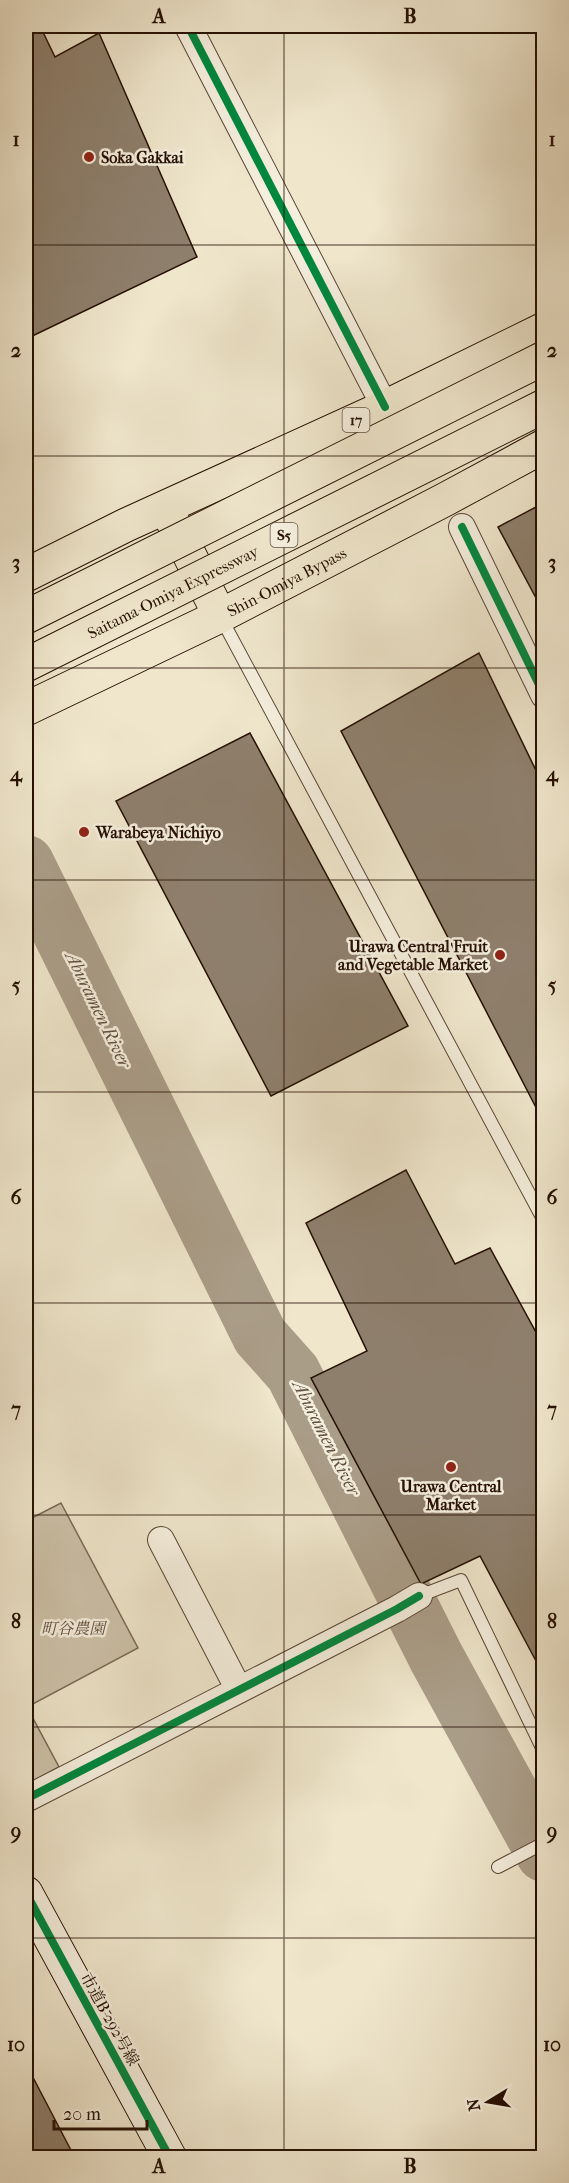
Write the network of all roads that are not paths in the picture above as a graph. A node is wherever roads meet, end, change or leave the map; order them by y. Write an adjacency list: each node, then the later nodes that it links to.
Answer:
1 (188, 26): 5 (street)
2 (543, 329): 5 (highway, 17)
3 (543, 358): 11 (highway, bridge)
4 (543, 406): 12 (highway, Saitama-Omiya Expressway / S5, bridge)
5 (385, 407): 7 (highway, 17)
6 (543, 446): 10 (highway, Shin-Omiya Bypass)
7 (166, 507): 9 (highway, 17); 10 (highway)
8 (462, 527): 13 (street)
9 (26, 575)
10 (220, 616): 14 (highway, Shin-Omiya Bypass); 15 (lane)
11 (26, 617)
12 (26, 665)
13 (543, 695)
14 (26, 709)
15 (543, 1221)
16 (161, 1540): 18 (street)
17 (408, 1602): 18 (street); 19 (lane)
18 (240, 1690): 20 (street)
19 (543, 1752)
20 (26, 1799)
21 (543, 1842): 22 (lane)
22 (498, 1867)
23 (26, 1893): 24 (street, 市道B-292号線)
24 (170, 2157)

